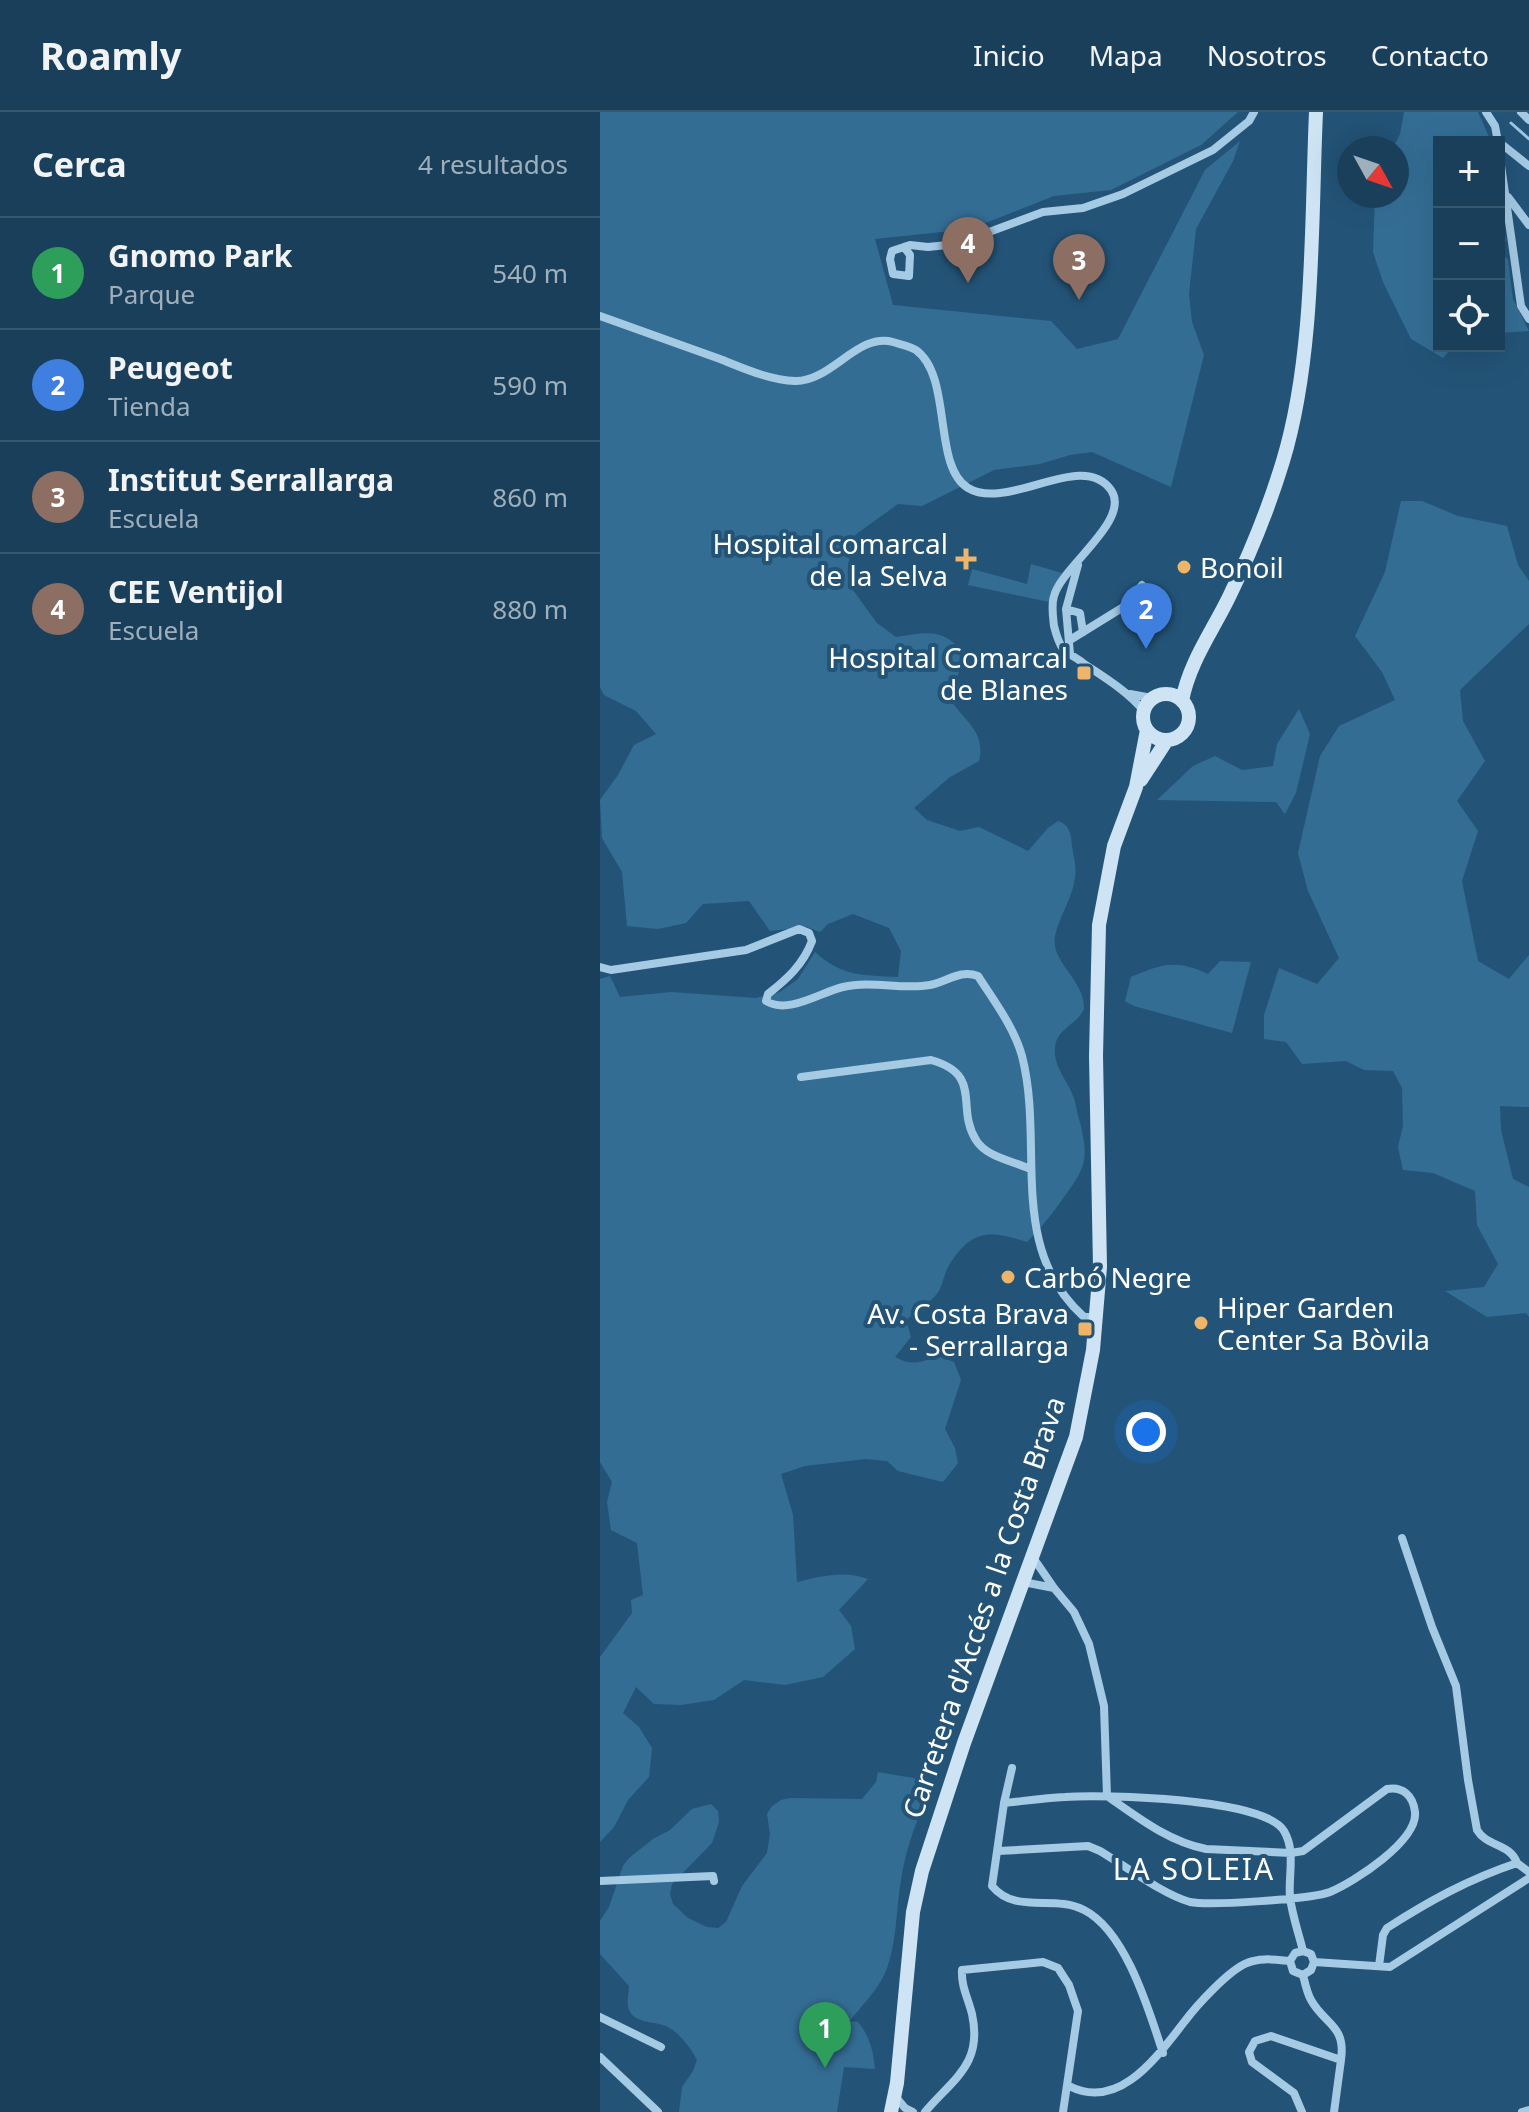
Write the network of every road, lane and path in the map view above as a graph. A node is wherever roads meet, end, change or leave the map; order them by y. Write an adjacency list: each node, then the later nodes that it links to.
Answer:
1 (1316, 112): 22 (main road)
2 (1486, 112): 6 (street)
3 (1521, 112): 5 (street)
4 (1254, 114): 12 (street)
5 (1529, 120)
6 (1497, 136)
7 (1505, 147): 8 (street)
8 (1529, 166)
9 (1505, 189): 10 (street)
10 (1506, 195): 11 (street); 14 (street)
11 (1529, 225)
12 (904, 247)
13 (600, 316): 15 (street)
14 (1529, 319)
15 (1080, 559): 17 (street); 19 (street)
16 (1142, 585): 18 (street)
17 (1066, 609): 18 (street); 20 (street)
18 (1083, 632): 20 (street)
19 (1056, 636): 20 (street); 21 (street)
20 (1070, 640): 21 (street)
21 (1070, 654): 23 (street)
22 (1191, 668): 24 (main road); 25 (main road)
23 (1129, 694): 24 (street); 24 (street)
24 (1154, 701): 25 (main road); 26 (main road)
25 (1182, 701): 27 (main road)
26 (1147, 730): 27 (main road); 28 (main road, Carretera d'Accés a la Costa Brava)
27 (1167, 740): 28 (main road, Carretera d'Accés a la Costa Brava)
28 (1136, 787): 32 (main road, Carretera d'Accés a la Costa Brava)
29 (600, 967): 31 (street)
30 (801, 1077): 31 (street)
31 (1030, 1169): 32 (street)
32 (1097, 1317): 34 (main road, Carretera d'Accés a la Costa Brava)
33 (1402, 1538): 42 (street)
34 (1032, 1556): 35 (main road, Carretera d'Accés a la Costa Brava); 36 (street)
35 (1023, 1582): 36 (street); 59 (main road, Carretera d'Accés a la Costa Brava)
36 (1054, 1588): 38 (street)
37 (1012, 1768): 39 (street)
38 (1107, 1796): 39 (street); 41 (street); 41 (street)
39 (1004, 1803): 40 (street)
40 (998, 1851): 47 (street); 55 (street)
41 (1291, 1853): 47 (street); 47 (street)
42 (1517, 1863): 43 (street); 51 (street)
43 (1529, 1872)
44 (1529, 1878): 51 (street)
45 (600, 1881): 46 (street)
46 (714, 1881)
47 (1290, 1899): 48 (street)
48 (1303, 1951): 49 (street); 50 (street)
49 (1290, 1961): 52 (street); 55 (street)
50 (1314, 1962): 51 (street); 52 (street)
51 (1379, 1966)
52 (1303, 1975): 57 (street)
53 (600, 2017): 54 (street)
54 (661, 2047)
55 (1163, 2053): 60 (street)
56 (600, 2057): 64 (street)
57 (1341, 2060): 67 (street); 68 (street)
58 (1069, 2086): 61 (street); 63 (street); 66 (street)
59 (895, 2096): 63 (street); 65 (main road, Carretera d'Accés a la Costa Brava)
60 (1120, 2098)
61 (1097, 2103)
62 (1529, 2110): 69 (street)
63 (921, 2111)
64 (658, 2112)
65 (891, 2112)
66 (1063, 2112)
67 (1302, 2112)
68 (1334, 2112)
69 (1522, 2112)

